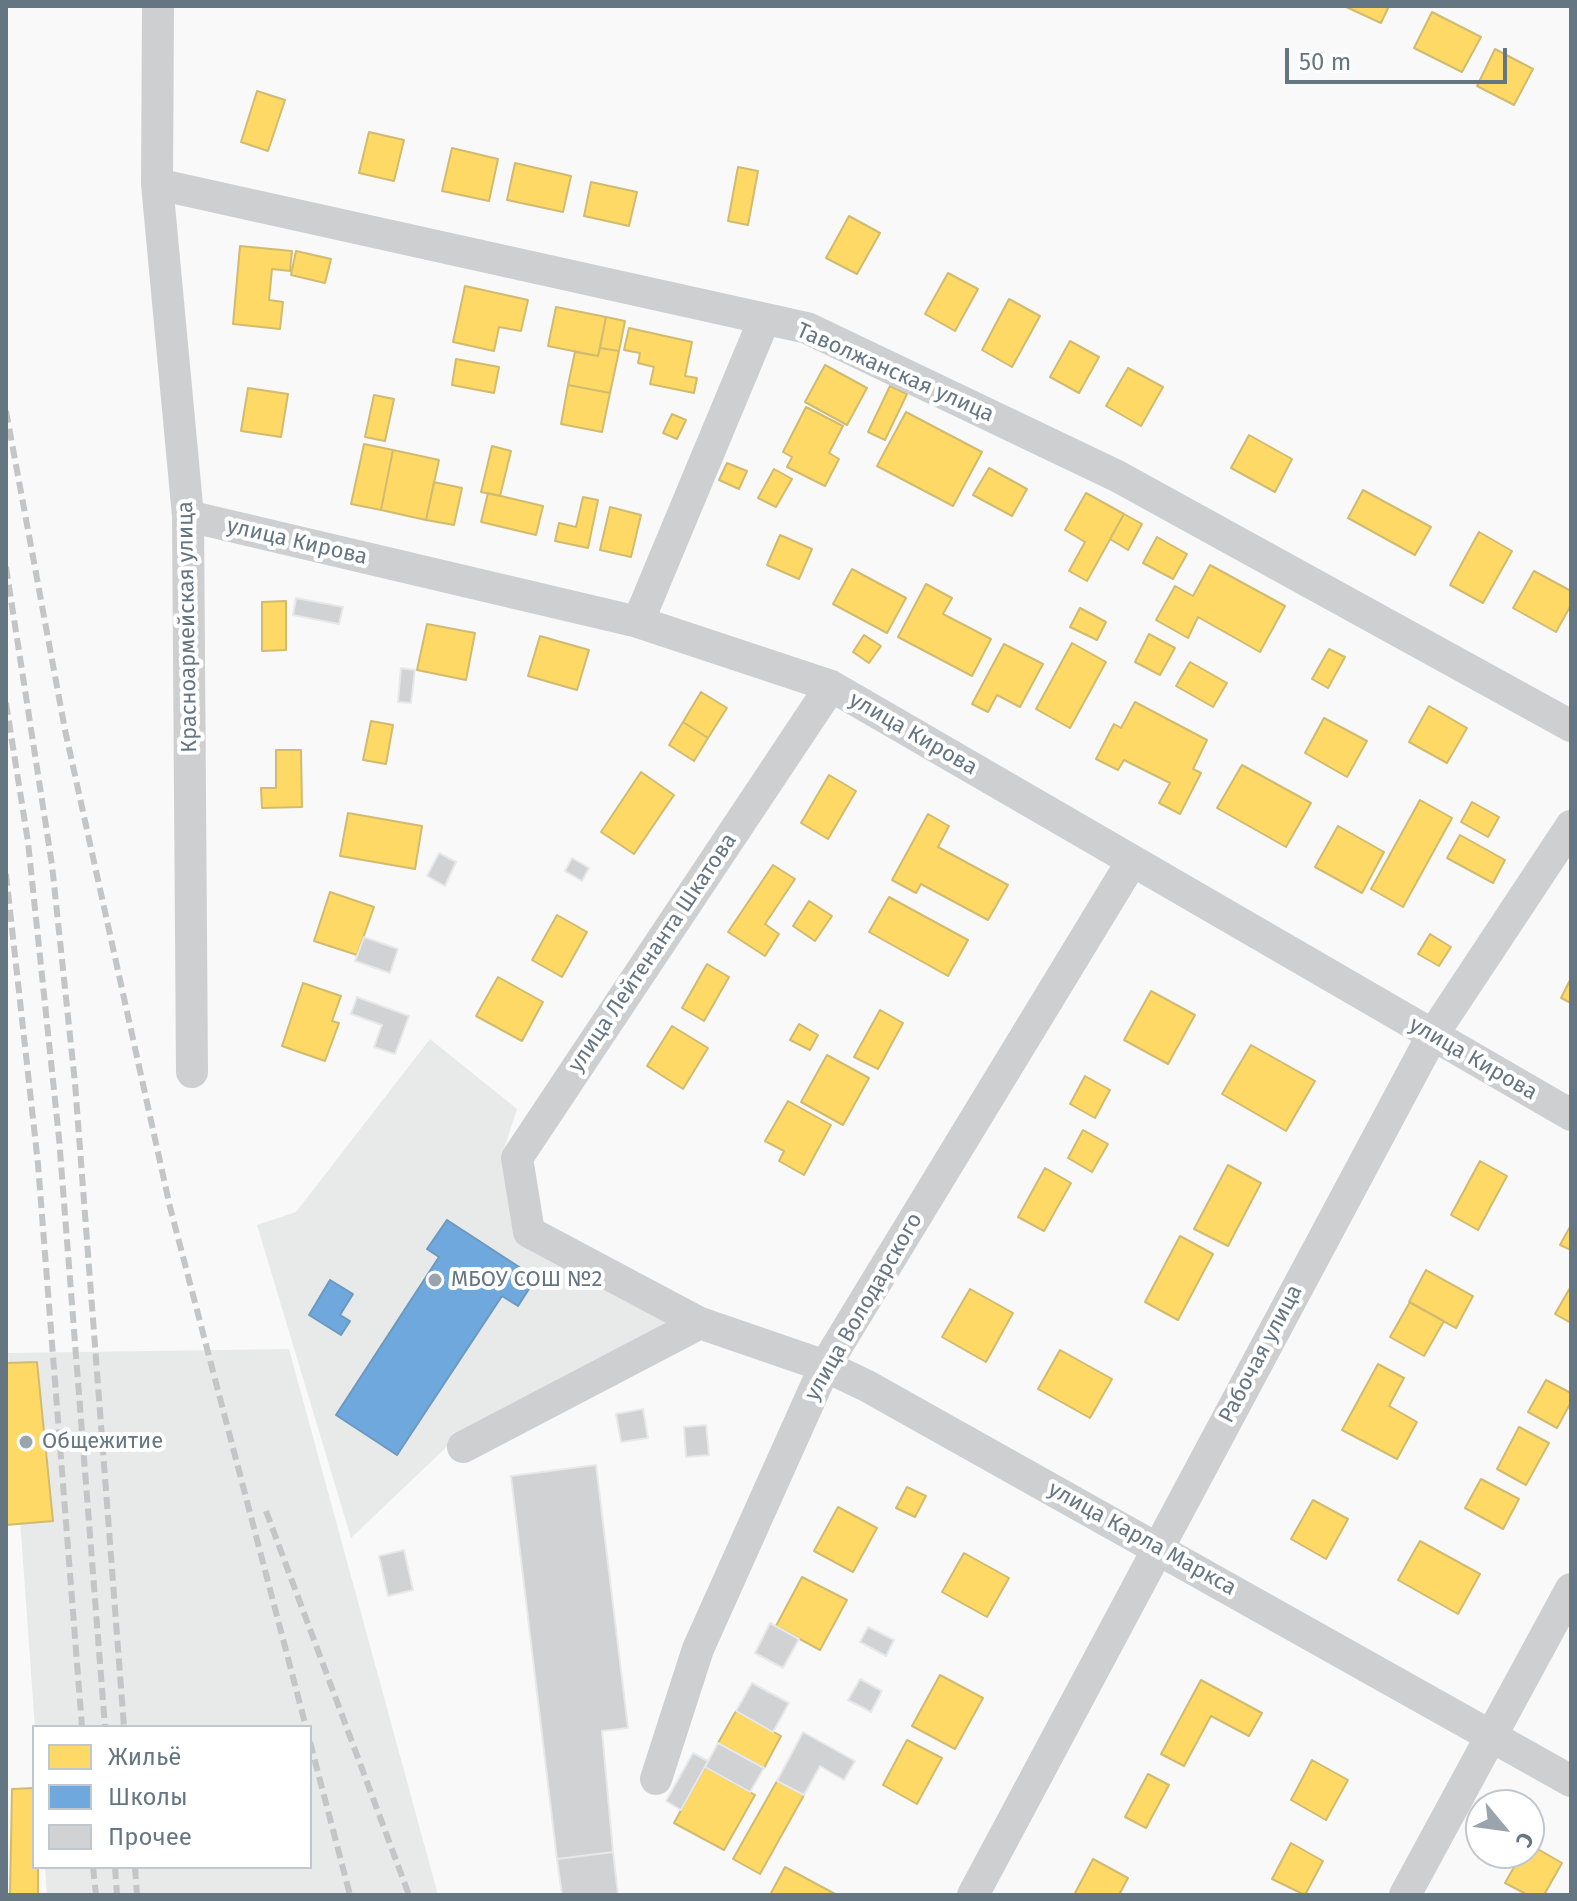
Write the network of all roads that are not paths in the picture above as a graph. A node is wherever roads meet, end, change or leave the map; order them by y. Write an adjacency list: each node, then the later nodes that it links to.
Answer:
1 (158, 6): 2 (street, Красноармейская улица)
2 (157, 184): 3 (street, Таволжанская улица); 4 (street, Красноармейская улица)
3 (764, 320): 5 (street); 7 (street, Таволжанская улица)
4 (188, 516): 5 (street, улица Кирова); 11 (street, Красноармейская улица)
5 (638, 622): 6 (street, улица Кирова)
6 (831, 686): 9 (street, улица Кирова); 13 (street, улица Лейтенанта Шкатова)
7 (1571, 726)
8 (1571, 826): 10 (street, Рабочая улица)
9 (1131, 863): 10 (street, улица Кирова); 15 (street, улица Володарского)
10 (1432, 1036): 12 (street, улица Кирова); 17 (street, Рабочая улица)
11 (192, 1072)
12 (1571, 1115)
13 (529, 1232): 14 (street, улица Карла Маркса)
14 (700, 1323): 15 (street, улица Карла Маркса); 16 (street)
15 (825, 1366): 17 (street, улица Карла Маркса); 20 (street, улица Володарского)
16 (463, 1447)
17 (1158, 1547): 19 (street, улица Карла Маркса); 22 (street, Рабочая улица)
18 (1571, 1589): 19 (street)
19 (1491, 1735): 21 (street, улица Карла Маркса); 23 (street)
20 (656, 1779)
21 (1571, 1781)
22 (973, 1895)
23 (1405, 1895)

